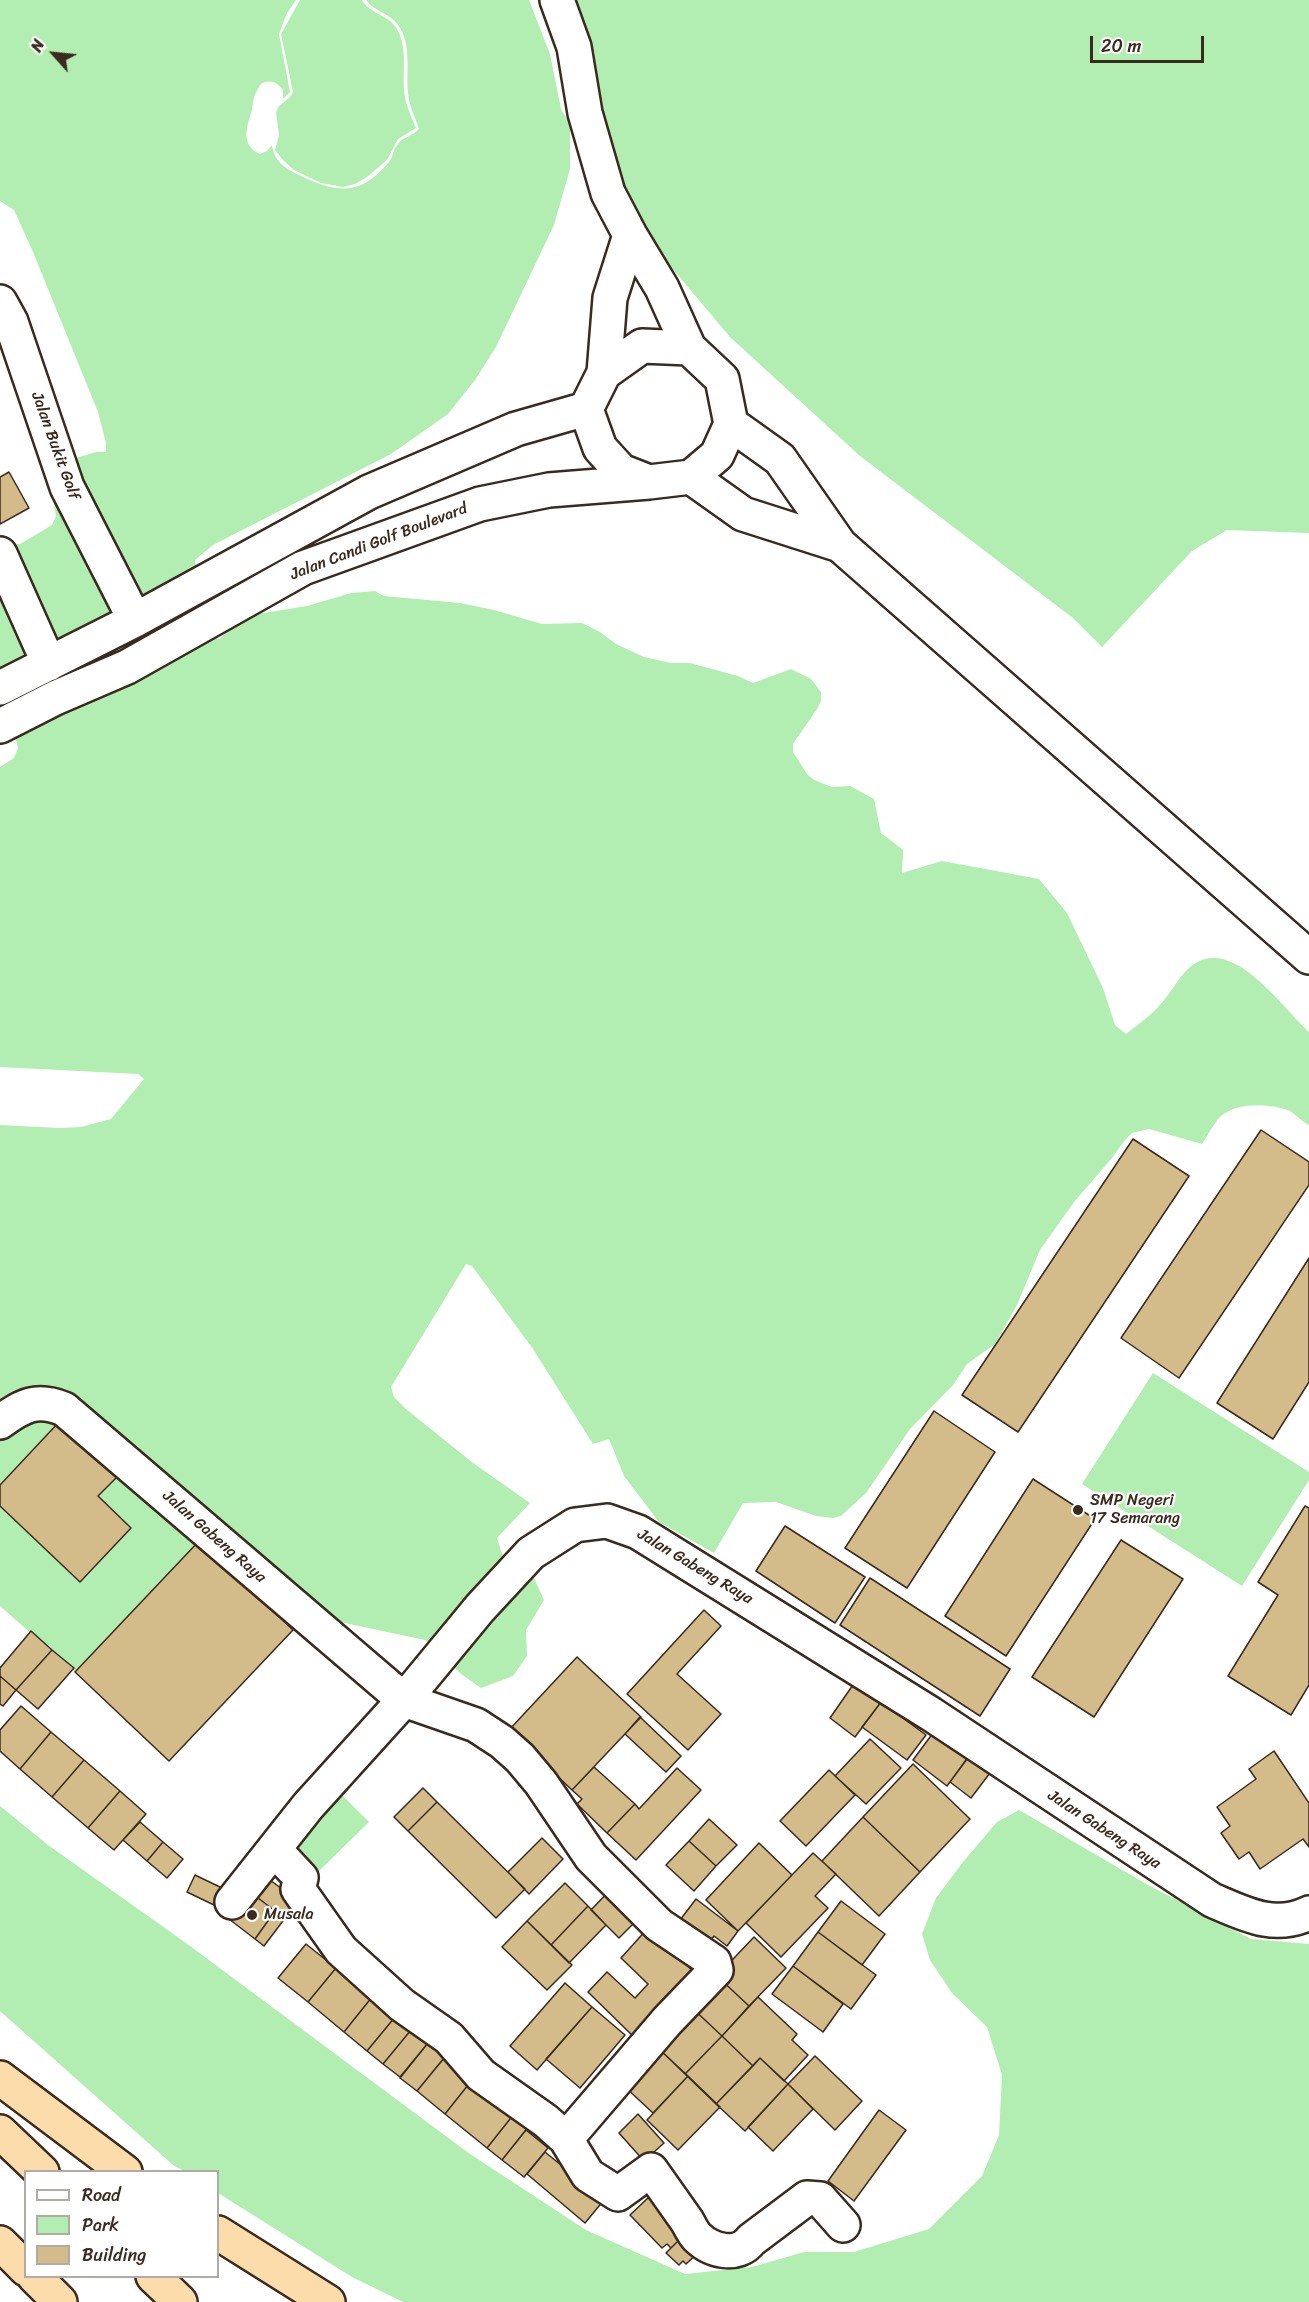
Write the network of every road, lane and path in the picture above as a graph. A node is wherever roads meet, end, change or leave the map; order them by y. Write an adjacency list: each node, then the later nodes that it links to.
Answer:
1 (557, 0): 2 (street)
2 (630, 234): 4 (street); 6 (street)
3 (5, 312): 5 (street); 13 (street, Jalan Bukit Golf)
4 (689, 348): 6 (street); 8 (street)
5 (0, 365)
6 (604, 373): 7 (street)
7 (586, 409): 10 (street); 13 (street)
8 (730, 424): 9 (street); 11 (street)
9 (691, 477): 10 (street); 11 (street)
10 (649, 482): 16 (street, Jalan Candi Golf Boulevard)
11 (840, 545): 17 (street)
12 (0, 554): 14 (street)
13 (135, 620): 14 (street)
14 (49, 664): 15 (street)
15 (0, 688)
16 (0, 726)
17 (1309, 957)
18 (0, 1422): 19 (street, Jalan Gabeng Raya)
19 (404, 1700): 20 (street); 22 (street, Jalan Gabeng Raya); 25 (street)
20 (274, 1849): 21 (street); 25 (street)
21 (232, 1902)
22 (1309, 1913)
23 (0, 2078): 27 (highway)
24 (0, 2132): 26 (highway)
25 (566, 2139): 28 (street)
26 (40, 2170)
27 (122, 2170)
28 (843, 2225)
29 (219, 2234): 36 (highway)
30 (0, 2243): 31 (highway)
31 (24, 2266)
32 (35, 2278): 34 (highway)
33 (154, 2278): 35 (highway)
34 (60, 2302)
35 (180, 2302)
36 (328, 2302)

